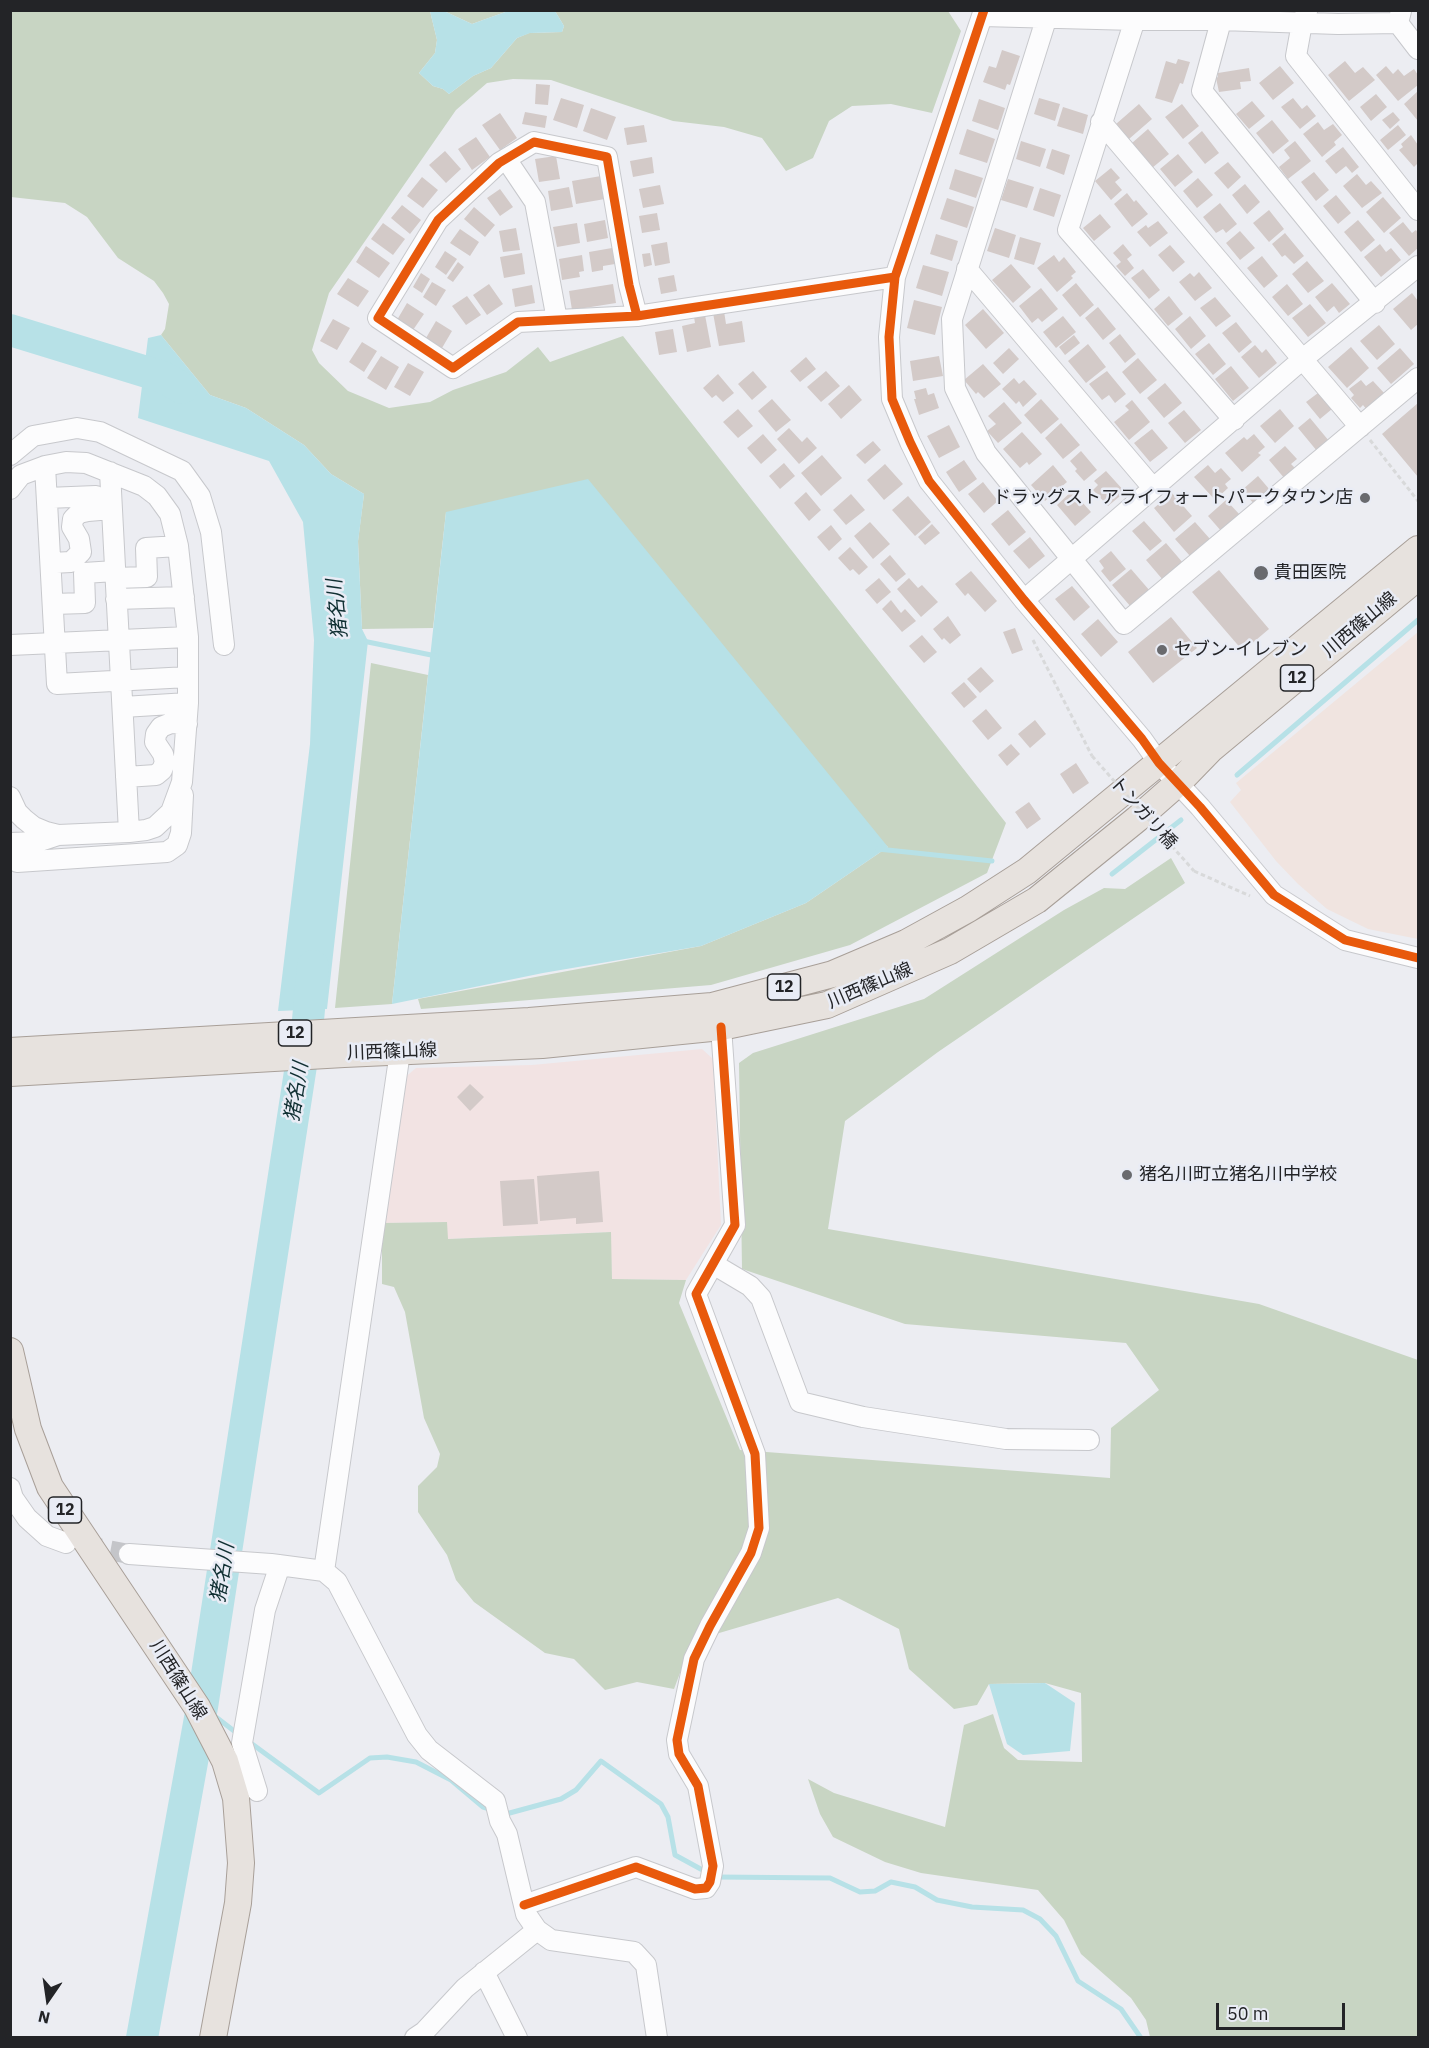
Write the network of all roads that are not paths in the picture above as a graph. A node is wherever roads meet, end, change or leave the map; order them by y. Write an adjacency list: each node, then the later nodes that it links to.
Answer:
1 (983, 13): 2 (street); 13 (street)
2 (1048, 13): 3 (street); 12 (street)
3 (1137, 15): 4 (street); 8 (street)
4 (1222, 15): 5 (street); 14 (street)
5 (1304, 17): 6 (street); 10 (street)
6 (1400, 17): 7 (street)
7 (1419, 49)
8 (1101, 122): 17 (street); 19 (street)
9 (506, 159): 15 (street); 16 (street); 16 (street)
10 (1419, 210)
11 (1419, 266): 14 (street)
12 (967, 269): 24 (street); 31 (street)
13 (896, 277): 15 (street); 37 (street)
14 (1375, 303): 17 (street)
15 (637, 316): 16 (street)
16 (556, 320)
17 (1304, 358): 19 (street); 20 (street)
18 (1419, 378): 20 (street)
19 (1234, 420): 24 (street)
20 (1360, 427): 31 (street)
21 (10, 455): 43 (street)
22 (45, 466): 23 (street); 25 (street); 27 (street)
23 (110, 472): 28 (street); 29 (street)
24 (1153, 488): 31 (street)
25 (10, 489)
26 (96, 496): 27 (street)
27 (47, 498): 32 (street)
28 (111, 509): 32 (street); 33 (street)
29 (178, 546): 33 (street); 35 (street)
30 (1419, 549): 49 (main road, 川西篠山線 / 12)
31 (1072, 559): 37 (street)
32 (51, 563): 38 (street)
33 (115, 575): 36 (street); 38 (street)
34 (1419, 577): 52 (main road, 川西篠山線 / 12)
35 (184, 597): 36 (street); 39 (street)
36 (116, 599): 40 (street)
37 (1024, 600): 49 (street)
38 (53, 604): 41 (street)
39 (188, 637): 40 (street); 44 (street)
40 (119, 640): 41 (street); 45 (street)
41 (55, 643): 42 (street); 45 (street)
42 (10, 645)
43 (224, 645)
44 (188, 677): 45 (street); 46 (street)
45 (122, 680): 47 (street)
46 (188, 703): 47 (street); 48 (street)
47 (123, 707): 50 (street)
48 (187, 724): 50 (street); 51 (street)
49 (1159, 764): 52 (street); 61 (main road, 川西篠山線 / 12)
50 (126, 777): 54 (street)
51 (182, 782): 54 (street); 58 (street)
52 (1178, 783): 59 (street); 60 (main road, 川西篠山線 / 12)
53 (10, 797): 55 (street)
54 (129, 832): 55 (street)
55 (58, 835): 56 (street)
56 (19, 843): 58 (street)
57 (10, 855): 58 (street)
58 (42, 860)
59 (1419, 958)
60 (721, 1027): 64 (main road, 川西篠山線 / 12); 66 (street)
61 (345, 1042): 62 (main road, 川西篠山線 / 12); 64 (main road, 川西篠山線 / 12)
62 (242, 1048): 63 (main road, 川西篠山線 / 12); 65 (main road, 川西篠山線 / 12)
63 (10, 1051)
64 (400, 1052): 73 (street)
65 (10, 1073)
66 (713, 1264): 68 (street); 75 (street)
67 (10, 1351): 78 (main road, 川西篠山線 / 12)
68 (1089, 1440)
69 (10, 1488): 70 (street)
70 (66, 1543)
71 (129, 1554): 72 (street)
72 (275, 1565): 73 (street); 74 (street)
73 (324, 1571): 75 (street)
74 (257, 1791)
75 (524, 1905): 76 (street)
76 (537, 1930): 77 (street); 81 (street)
77 (484, 1972): 79 (street); 80 (street)
78 (213, 2037)
79 (415, 2037)
80 (517, 2037)
81 (657, 2037)

